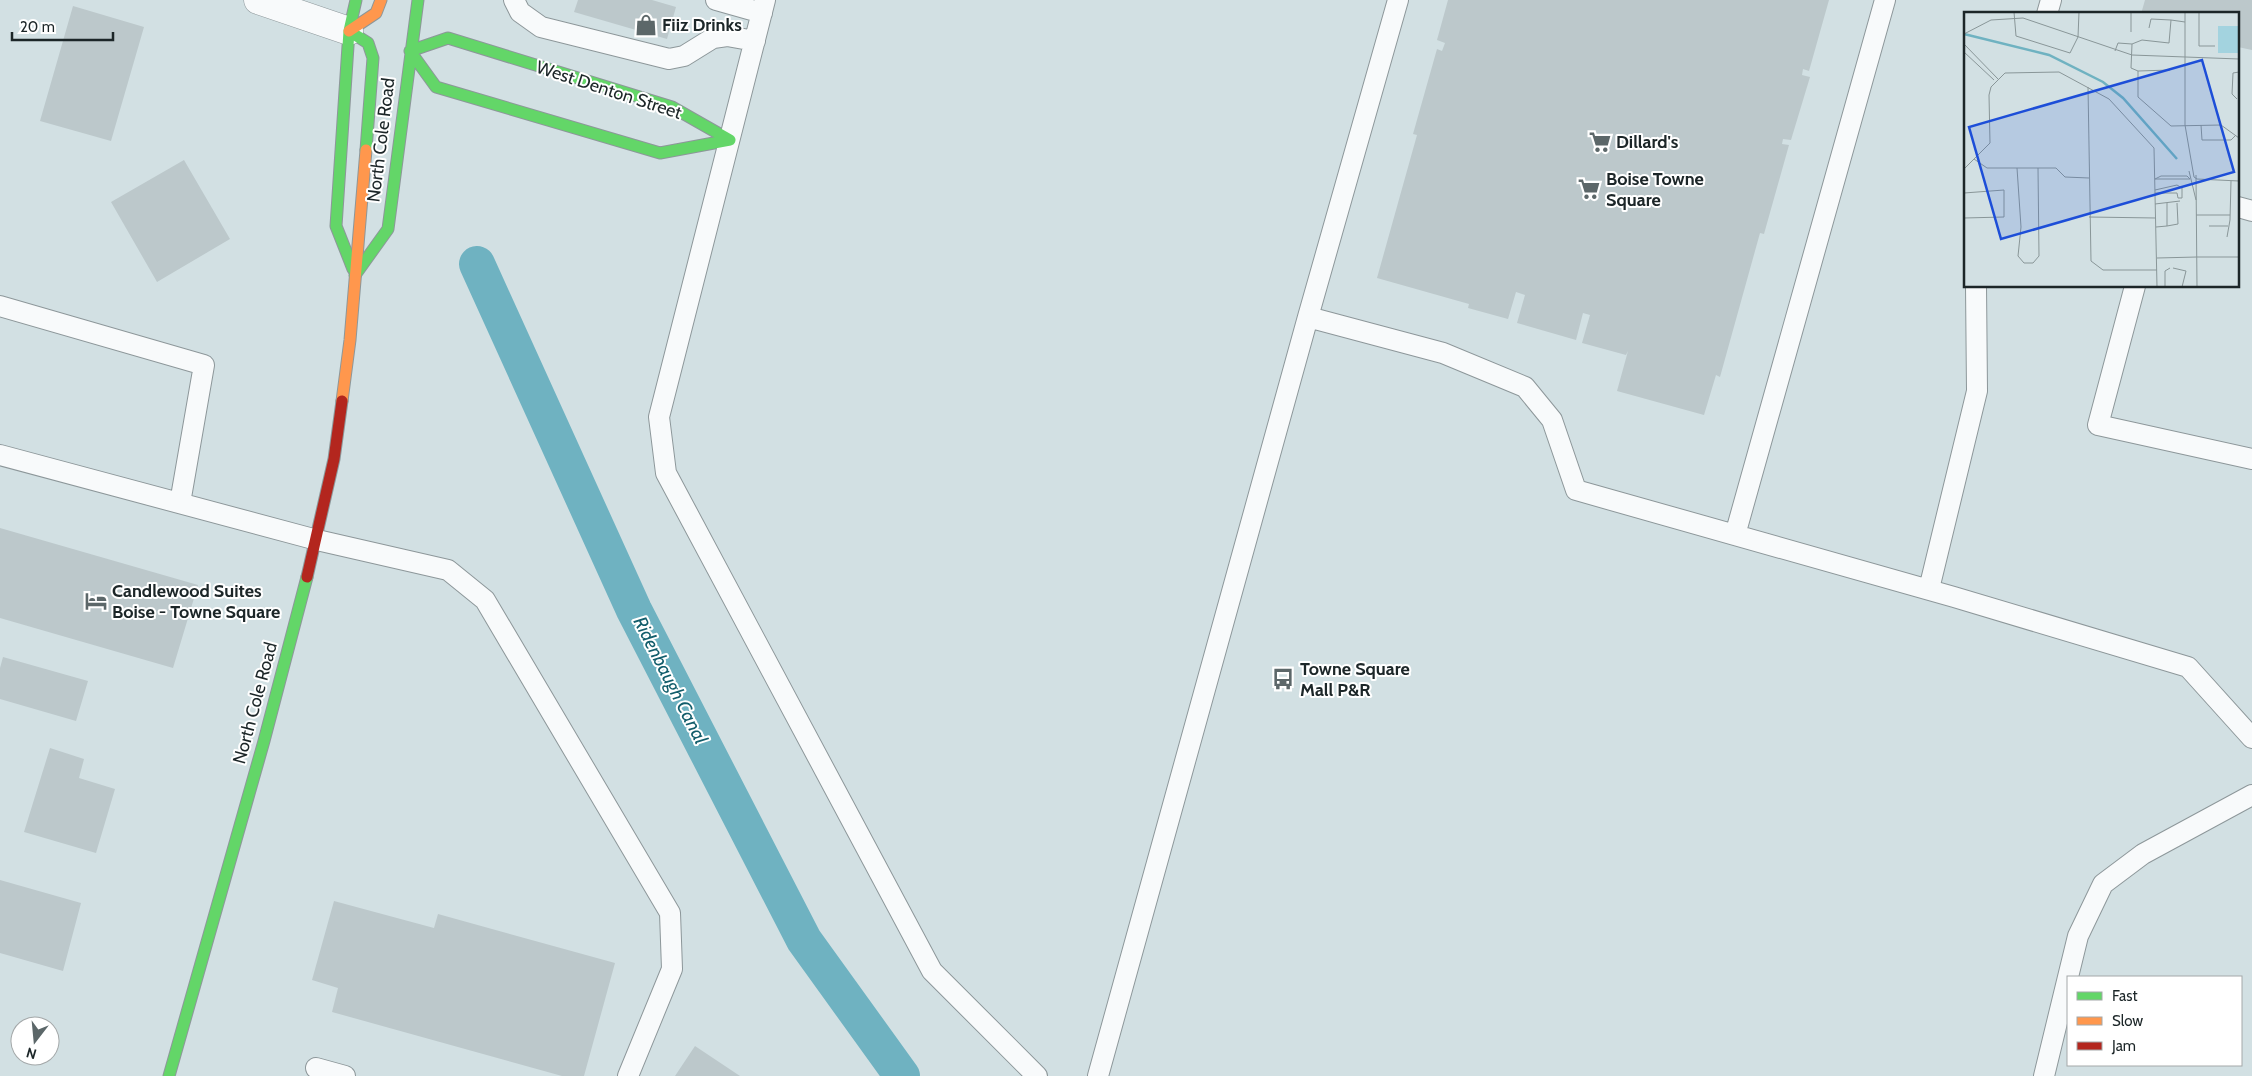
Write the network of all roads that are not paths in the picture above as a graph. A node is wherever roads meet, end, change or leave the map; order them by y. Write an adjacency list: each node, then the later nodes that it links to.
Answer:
1 (258, 0): 10 (street)
2 (356, 0): 10 (main road, North Cole Road)
3 (381, 0): 10 (main road)
4 (418, 0): 12 (main road, North Cole Road)
5 (514, 0): 11 (lane)
6 (716, 0): 9 (lane)
7 (1398, 0): 18 (lane)
8 (1885, 0): 22 (lane)
9 (763, 6): 11 (lane)
10 (349, 31): 14 (main road, North Cole Road); 14 (main road)
11 (755, 41): 13 (lane)
12 (410, 51): 13 (main road, West Denton Street); 13 (main road, West Denton Street); 14 (main road, North Cole Road)
13 (730, 140): 33 (lane)
14 (355, 275): 23 (main road, North Cole Road)
15 (1976, 288): 24 (lane)
16 (2134, 288): 20 (lane)
17 (0, 306): 21 (lane)
18 (1308, 317): 22 (lane); 34 (lane)
19 (0, 455): 21 (lane)
20 (2252, 459)
21 (180, 503): 23 (lane)
22 (1735, 535): 24 (lane)
23 (317, 540): 30 (main road, North Cole Road); 32 (lane)
24 (1929, 589): 25 (lane)
25 (2252, 738)
26 (2252, 795): 27 (lane)
27 (2068, 976)
28 (2067, 981): 35 (lane)
29 (316, 1068): 31 (lane)
30 (169, 1076)
31 (346, 1076)
32 (628, 1076)
33 (1037, 1076)
34 (1098, 1076)
35 (2044, 1076)

